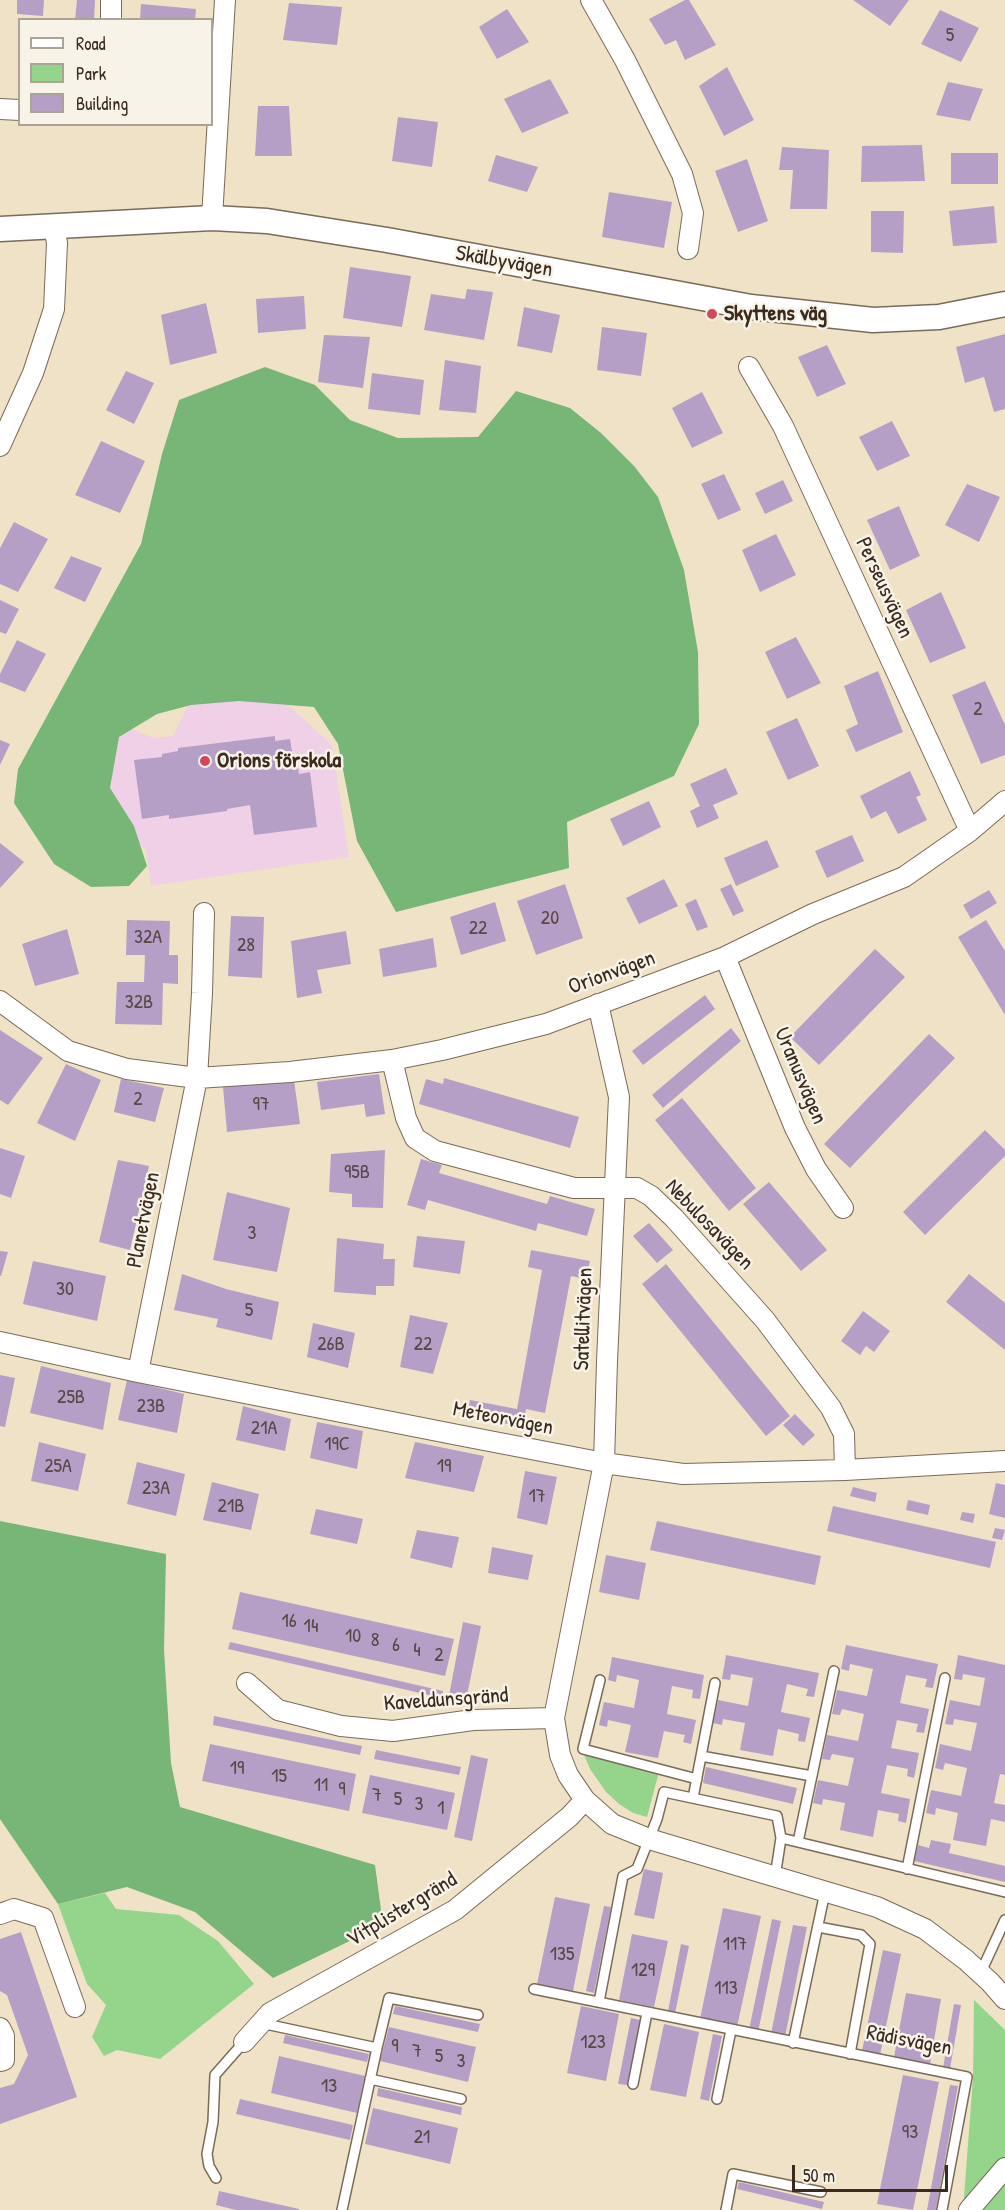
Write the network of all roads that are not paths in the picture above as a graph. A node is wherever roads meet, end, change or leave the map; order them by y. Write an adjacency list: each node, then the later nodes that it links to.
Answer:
1 (111, 0): 4 (street)
2 (225, 0): 7 (street)
3 (591, 0): 11 (street)
4 (111, 18)
5 (0, 109): 6 (street)
6 (18, 110)
7 (214, 122): 8 (street)
8 (212, 218): 9 (street, Skälbyvägen); 12 (street, Skälbyvägen)
9 (54, 226): 10 (street, Skälbyvägen); 14 (street)
10 (0, 229)
11 (688, 249)
12 (1005, 304)
13 (748, 367): 16 (street, Perseusvägen)
14 (0, 446)
15 (1005, 801): 16 (street, Orionvägen)
16 (969, 831): 18 (street, Orionvägen)
17 (204, 913): 22 (street)
18 (725, 957): 20 (street, Orionvägen); 24 (street, Uranusvägen)
19 (0, 1001): 22 (street, Orionvägen)
20 (597, 1004): 21 (street, Orionvägen); 23 (street, Satellitvägen)
21 (392, 1060): 22 (street, Orionvägen); 23 (street, Nebulosavägen)
22 (196, 1078): 26 (street, Planetvägen)
23 (614, 1187): 28 (street, Satellitvägen); 29 (street, Nebulosavägen)
24 (843, 1208)
25 (0, 1342): 26 (street, Meteorvägen)
26 (138, 1372): 28 (street, Meteorvägen)
27 (1005, 1461): 29 (street, Meteorvägen)
28 (604, 1462): 29 (street, Meteorvägen); 35 (street, Satellitvägen)
29 (845, 1470)
30 (834, 1671): 37 (lane)
31 (945, 1678): 44 (lane)
32 (600, 1680): 38 (lane)
33 (246, 1683): 35 (street, Kaveldunsgränd)
34 (715, 1683): 36 (lane)
35 (554, 1718): 40 (street)
36 (701, 1756): 37 (lane); 38 (lane)
37 (812, 1776): 43 (lane)
38 (697, 1779): 39 (lane)
39 (693, 1798): 41 (lane); 42 (lane)
40 (585, 1800): 42 (street); 58 (street, Vitplistergränd)
41 (781, 1838): 43 (lane); 45 (lane)
42 (649, 1839): 45 (street); 54 (lane)
43 (798, 1842): 44 (lane)
44 (907, 1869): 47 (lane)
45 (775, 1877): 46 (street)
46 (825, 1892): 50 (lane); 51 (street)
47 (1005, 1892)
48 (0, 1914): 55 (street)
49 (1005, 1920): 51 (lane)
50 (818, 1927): 62 (lane); 64 (lane, Rädisvägen)
51 (980, 1974): 53 (street)
52 (534, 1989): 54 (lane, Rädisvägen)
53 (1005, 1999)
54 (599, 2002): 56 (lane, Rädisvägen)
55 (75, 2007)
56 (647, 2013): 60 (lane, Rädisvägen); 67 (lane)
57 (478, 2015): 63 (lane)
58 (261, 2023): 61 (street, Vitplistergränd); 63 (lane)
59 (0, 2028): 65 (street)
60 (730, 2030): 62 (lane, Rädisvägen); 69 (lane)
61 (244, 2042): 71 (lane, Vitplistergränd)
62 (793, 2043): 64 (lane, Rädisvägen)
63 (377, 2048): 66 (lane)
64 (850, 2054): 75 (lane, Rädisvägen)
65 (0, 2061)
66 (370, 2079): 68 (lane); 73 (lane)
67 (633, 2084)
68 (462, 2099)
69 (717, 2099)
70 (1005, 2168): 76 (street)
71 (216, 2178)
72 (821, 2192): 74 (lane)
73 (342, 2210)
74 (726, 2210)
75 (942, 2210)
76 (969, 2210)

